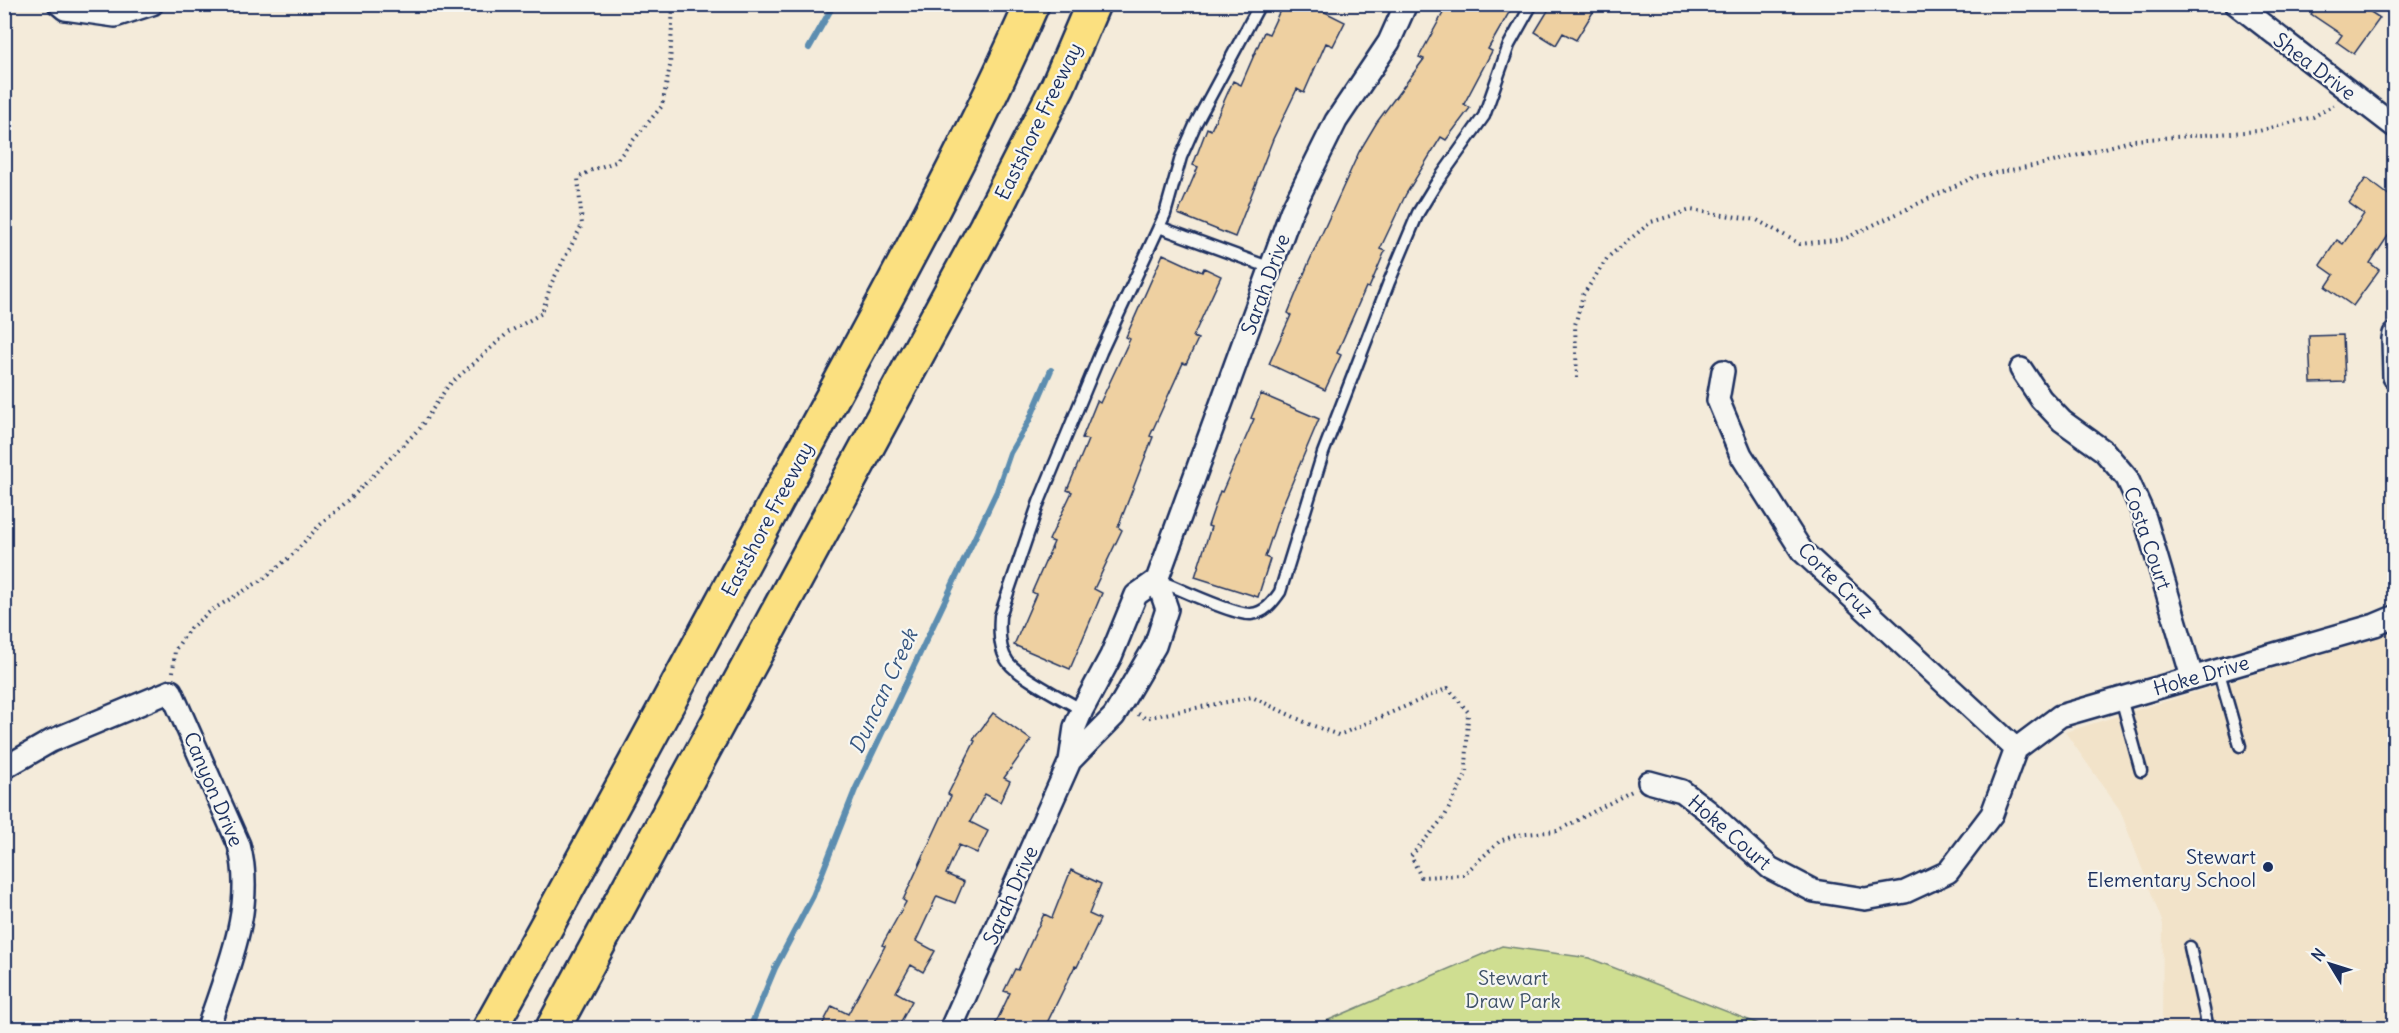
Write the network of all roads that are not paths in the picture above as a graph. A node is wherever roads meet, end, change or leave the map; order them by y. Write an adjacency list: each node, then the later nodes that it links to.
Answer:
1 (59, 4): 2 (street)
2 (153, 4)
3 (1032, 4): 30 (highway, Eastshore Freeway)
4 (1093, 4): 31 (highway, Eastshore Freeway)
5 (1260, 4): 10 (lane)
6 (1406, 4): 11 (street, Sarah Drive)
7 (1532, 4): 16 (lane)
8 (2236, 4): 9 (street, Shea Drive)
9 (2394, 126)
10 (1159, 227): 11 (lane); 21 (lane)
11 (1271, 268): 16 (street, Sarah Drive)
12 (2394, 334): 15 (street)
13 (2021, 369): 19 (street, Costa Court)
14 (1723, 371): 23 (street, Corte Cruz)
15 (2394, 377)
16 (1157, 580): 21 (street, Sarah Drive); 24 (street, Sarah Drive)
17 (2394, 617): 18 (street, Hoke Drive)
18 (2218, 669): 19 (street, Hoke Drive); 22 (lane)
19 (2192, 677): 20 (street, Hoke Drive)
20 (2121, 698): 23 (street, Hoke Drive); 26 (lane)
21 (1082, 710): 24 (street, Sarah Drive)
22 (2240, 746)
23 (2016, 749): 27 (street, Hoke Court)
24 (1070, 761): 32 (street, Sarah Drive)
25 (4, 768): 29 (street, Canyon Drive)
26 (2141, 771)
27 (1649, 782)
28 (2190, 946): 33 (lane)
29 (208, 1029)
30 (490, 1029)
31 (553, 1029)
32 (951, 1029)
33 (2208, 1029)

